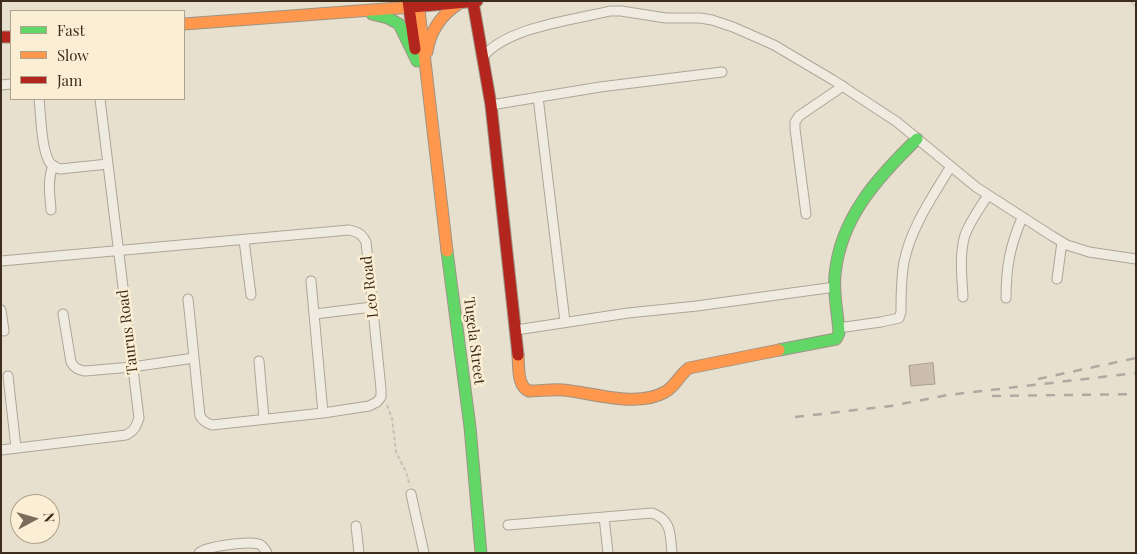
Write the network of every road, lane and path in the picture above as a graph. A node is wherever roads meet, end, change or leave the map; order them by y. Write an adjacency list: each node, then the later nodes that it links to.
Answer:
1 (390, 1): 6 (street)
2 (478, 1): 3 (street)
3 (473, 2): 4 (street); 8 (street)
4 (460, 3): 5 (street); 9 (street)
5 (414, 4): 6 (street); 9 (street, Tugela Street)
6 (365, 5): 7 (street); 9 (street)
7 (185, 24)
8 (482, 58): 11 (street); 15 (street)
9 (421, 64): 61 (street, Tugela Street)
10 (722, 72): 12 (street)
11 (843, 86): 16 (street); 22 (street)
12 (538, 97): 15 (street); 40 (street)
13 (39, 100): 18 (street)
14 (100, 100): 17 (street, Taurus Road)
15 (491, 105): 42 (street)
16 (917, 139): 19 (street); 31 (street)
17 (108, 164): 18 (street); 26 (street, Taurus Road)
18 (54, 166): 21 (street)
19 (951, 166): 20 (street); 41 (street)
20 (988, 195): 23 (street); 33 (street)
21 (51, 210)
22 (806, 214)
23 (1022, 218): 25 (street); 34 (street)
24 (244, 240): 26 (street, Leo Road); 32 (street); 36 (street, Leo Road)
25 (1062, 242): 27 (street); 29 (street)
26 (119, 251): 28 (street, Leo Road); 46 (street, Taurus Road)
27 (1136, 259)
28 (1, 262)
29 (1057, 279)
30 (311, 281): 39 (street)
31 (835, 287): 40 (street); 41 (street)
32 (251, 296)
33 (963, 297)
34 (1006, 298)
35 (188, 299): 44 (street)
36 (372, 307): 39 (street); 48 (street, Leo Road)
37 (1, 310): 43 (street)
38 (63, 314): 46 (street)
39 (315, 314): 49 (street)
40 (566, 322): 42 (street)
41 (838, 328): 42 (street)
42 (516, 330)
43 (4, 331)
44 (194, 358): 46 (street); 50 (street)
45 (259, 361): 50 (street)
46 (132, 367): 51 (street, Taurus Road)
47 (8, 376): 51 (street)
48 (381, 397): 49 (street); 53 (path)
49 (323, 413): 50 (street)
50 (264, 419)
51 (16, 448): 52 (street, Taurus Road)
52 (1, 450)
53 (412, 494): 60 (street)
54 (604, 517): 55 (street); 62 (street); 63 (street)
55 (508, 525)
56 (356, 526): 59 (street)
57 (199, 553): 58 (street)
58 (267, 553)
59 (358, 553)
60 (424, 553)
61 (481, 553)
62 (608, 553)
63 (672, 553)

